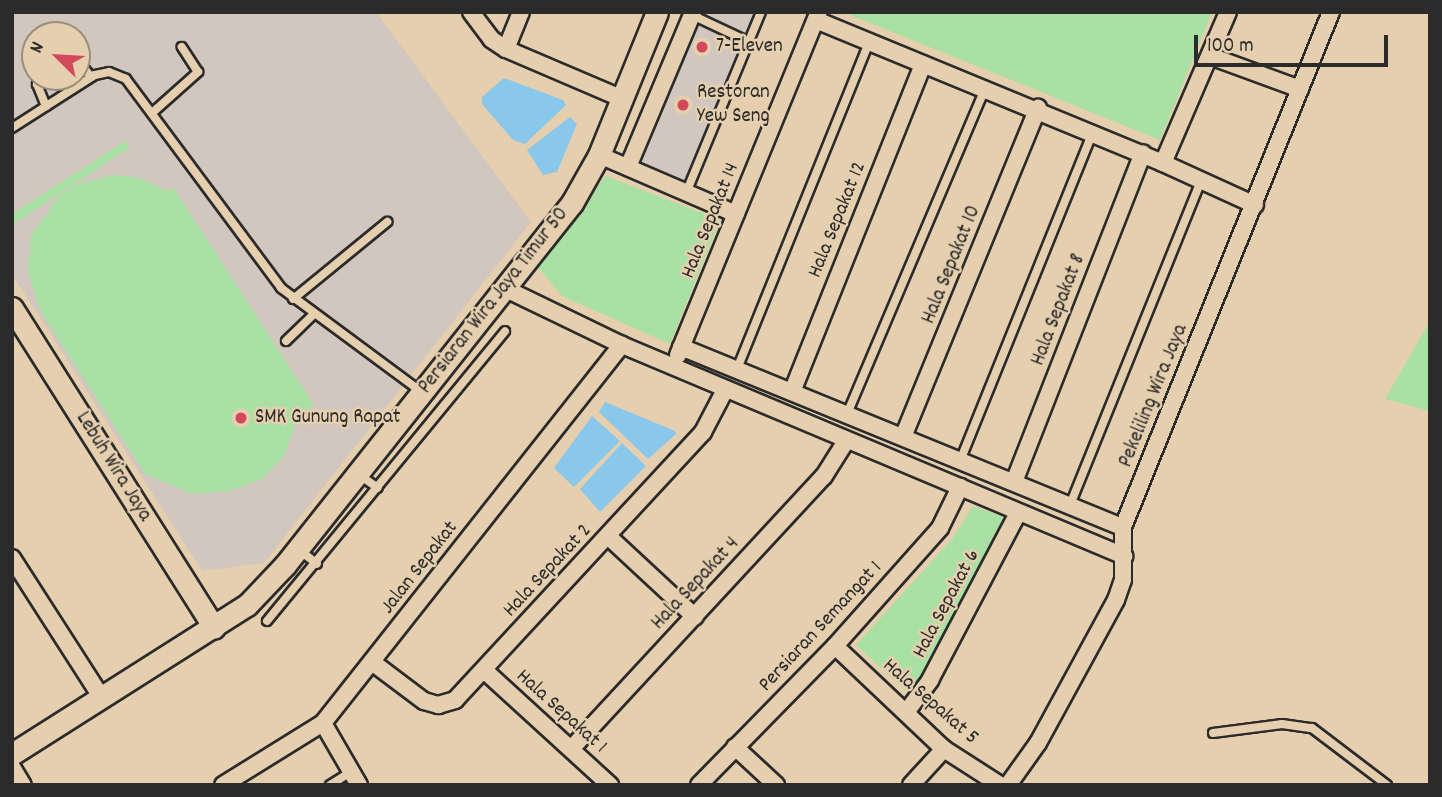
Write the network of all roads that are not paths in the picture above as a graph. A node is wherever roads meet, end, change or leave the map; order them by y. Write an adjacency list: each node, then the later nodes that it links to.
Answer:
1 (471, 12): 12 (street)
2 (521, 12): 12 (street)
3 (657, 12): 20 (street, Persiaran Wira Jaya Timur 50)
4 (761, 12): 9 (lane)
5 (1227, 12): 13 (street)
6 (1331, 12): 17 (street, Pekeliling Wira Jaya)
7 (693, 14): 9 (lane); 29 (street)
8 (817, 16): 10 (street); 33 (street, Hala Sepakat 14)
9 (748, 42): 31 (lane)
10 (869, 43): 14 (street); 44 (lane)
11 (181, 47): 23 (lane)
12 (506, 49): 20 (street)
13 (1210, 56): 17 (street); 28 (street)
14 (923, 64): 16 (street); 46 (street, Hala Sepakat 12)
15 (91, 77): 23 (lane)
16 (985, 88): 22 (street); 48 (lane)
17 (1300, 89): 32 (street, Pekeliling Wira Jaya)
18 (40, 91): 21 (lane)
19 (69, 91): 21 (lane)
20 (621, 98): 27 (street, Persiaran Wira Jaya Timur 50)
21 (46, 106): 24 (lane)
22 (1038, 108): 25 (street); 49 (street, Hala Sepakat 10)
23 (152, 113): 36 (lane)
24 (12, 128)
25 (1093, 131): 26 (street); 51 (lane)
26 (1143, 153): 28 (street); 53 (street, Hala Sepakat 8)
27 (599, 155): 29 (street); 35 (street, Persiaran Wira Jaya Timur 50)
28 (1166, 157): 30 (street)
29 (628, 167): 31 (street)
30 (1201, 181): 32 (street); 56 (lane)
31 (686, 193): 33 (street)
32 (1255, 205): 58 (street, Pekeliling Wira Jaya)
33 (736, 214): 42 (street, Hala Sepakat 14)
34 (387, 222): 36 (lane)
35 (506, 289): 41 (street); 47 (street, Persiaran Wira Jaya Timur 50)
36 (293, 299): 38 (lane)
37 (12, 308): 66 (street, Lebuh Wira Jaya)
38 (314, 314): 40 (lane); 47 (lane)
39 (505, 331): 55 (lane)
40 (286, 341)
41 (622, 345): 43 (street); 68 (street, Jalan Sepakat)
42 (681, 347): 43 (street, Hala Sepakat 14); 44 (street)
43 (673, 367): 45 (street)
44 (737, 369): 46 (street)
45 (725, 390): 50 (street); 59 (street, Hala Sepakat 2)
46 (792, 392): 48 (street)
47 (422, 393): 52 (street, Persiaran Wira Jaya Timur 50)
48 (847, 414): 49 (street)
49 (904, 437): 51 (street)
50 (846, 441): 54 (street); 64 (street, Hala Sepakat 4)
51 (960, 461): 53 (street)
52 (358, 474): 55 (lane); 60 (street, Persiaran Wira Jaya Timur 50)
53 (1014, 482): 56 (street)
54 (960, 487): 57 (street); 67 (street, Persiaran Semangat 1)
55 (378, 488): 63 (lane)
56 (1070, 505): 58 (street)
57 (1018, 513): 61 (street); 71 (street, Hala Sepakat 6)
58 (1123, 527): 61 (street, Pekeliling Wira Jaya)
59 (609, 537): 64 (street); 69 (street, Hala Sepakat 2)
60 (298, 549): 63 (lane); 66 (street, Persiaran Wira Jaya Timur 50)
61 (1124, 556): 88 (street, Pekeliling Wira Jaya)
62 (12, 558): 70 (street)
63 (317, 564): 65 (lane)
64 (695, 617): 75 (street, Hala Sepakat 4)
65 (267, 621)
66 (214, 626): 70 (street, Persiaran Wira Jaya Timur 50)
67 (835, 646): 71 (street, Hala Sepakat 5); 74 (street, Persiaran Semangat 1)
68 (372, 662): 69 (street, Hala Sepakat 2); 72 (street, Jalan Sepakat)
69 (484, 670): 75 (street, Hala Sepakat 1)
70 (103, 698): 77 (street, Persiaran Wira Jaya Timur 50)
71 (907, 711): 76 (street, Hala Sepakat 5)
72 (323, 723): 79 (street); 81 (street, Jalan Sepakat)
73 (1213, 733): 89 (lane)
74 (735, 747): 84 (street, Persiaran Semangat 1); 85 (street)
75 (571, 749): 83 (street, Hala Sepakat 1)
76 (944, 749): 86 (street); 87 (street, Hala Sepakat 5)
77 (12, 754)
78 (12, 767): 80 (street)
79 (355, 778): 82 (lane)
80 (23, 785)
81 (223, 785)
82 (330, 785)
83 (610, 785)
84 (699, 785)
85 (776, 785)
86 (911, 785)
87 (1000, 785)
88 (1007, 785)
89 (1387, 785)

